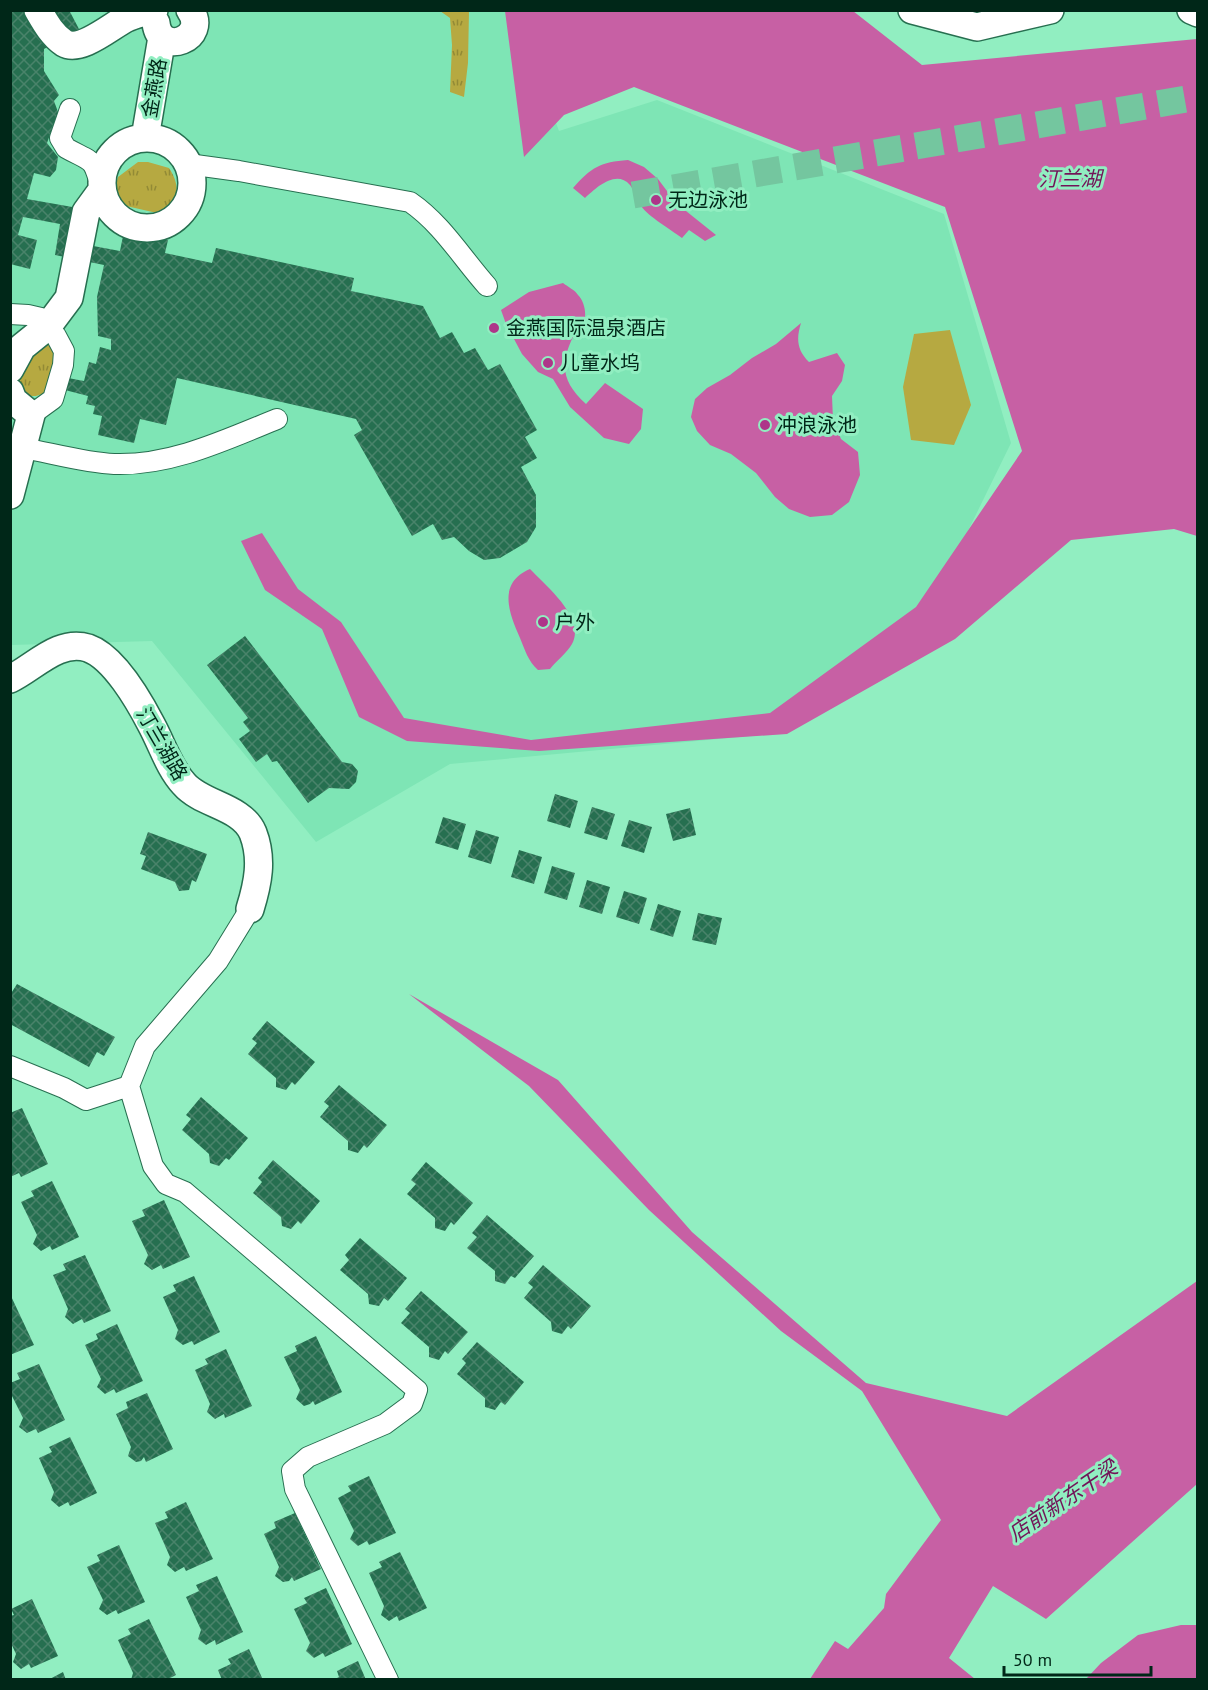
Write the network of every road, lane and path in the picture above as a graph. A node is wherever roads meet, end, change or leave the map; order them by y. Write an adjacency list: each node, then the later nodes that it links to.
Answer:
1 (38, 10): 8 (street, 金燕路)
2 (47, 10): 8 (street)
3 (912, 10): 4 (street)
4 (1050, 10)
5 (1191, 10): 6 (street)
6 (1197, 13)
7 (199, 15): 8 (street, 金燕路)
8 (149, 20): 10 (street, 金燕路)
9 (70, 109): 12 (street)
10 (151, 139): 11 (street, 金燕路); 12 (street, 金燕路)
11 (188, 164): 12 (street); 13 (street)
12 (102, 190): 15 (street)
13 (487, 286)
14 (10, 314): 15 (street)
15 (48, 326): 16 (street); 18 (street)
16 (10, 369)
17 (10, 392): 18 (street)
18 (31, 416): 20 (street)
19 (278, 419): 20 (street)
20 (23, 448): 21 (street)
21 (10, 495)
22 (10, 679): 23 (street, 汀兰湖路)
23 (250, 909): 25 (street)
24 (10, 1066): 25 (street)
25 (129, 1086): 26 (street)
26 (388, 1680)

